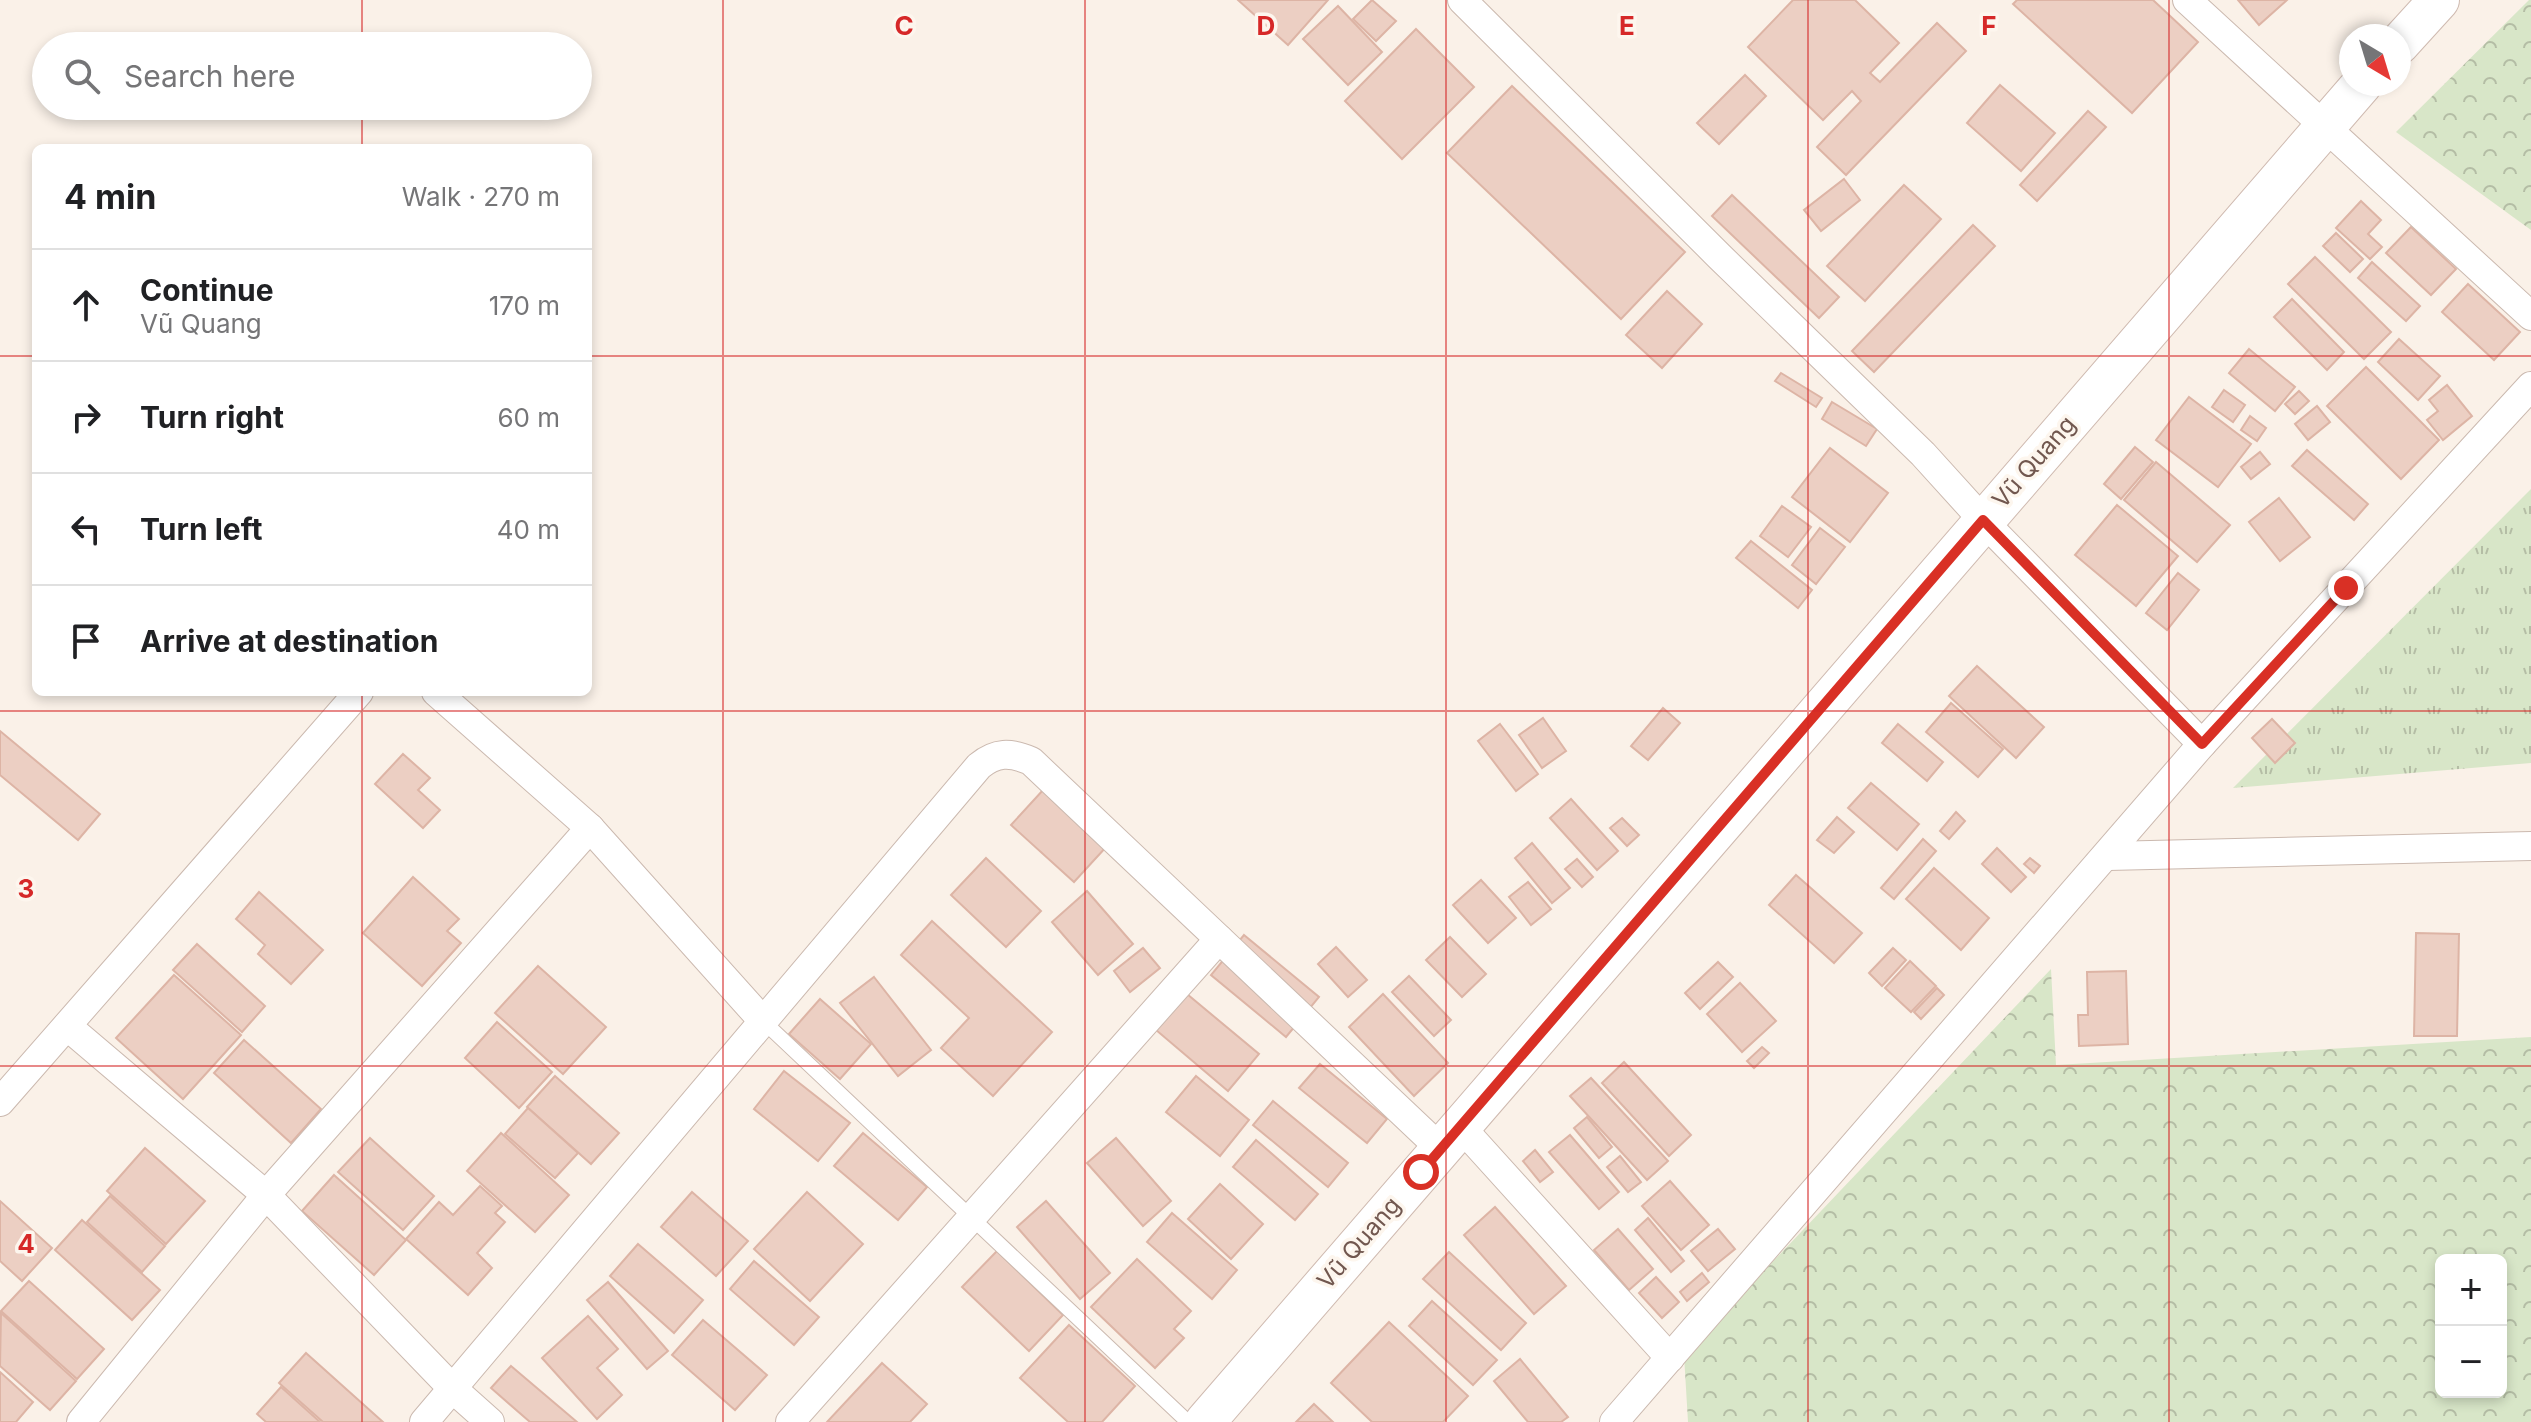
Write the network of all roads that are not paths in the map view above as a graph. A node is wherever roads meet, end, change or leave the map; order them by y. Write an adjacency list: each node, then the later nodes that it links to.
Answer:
1 (1462, 0): 9 (street)
2 (2187, 0): 6 (street)
3 (2439, 0): 4 (main road)
4 (2411, 31)
5 (2351, 96): 6 (main road, Vũ Quang)
6 (2325, 125): 7 (street); 9 (main road, Vũ Quang)
7 (2531, 316)
8 (2531, 386): 12 (street)
9 (1983, 520): 12 (street); 20 (main road, Vũ Quang)
10 (356, 696): 18 (street)
11 (441, 696): 13 (street)
12 (2202, 744): 15 (street)
13 (590, 828): 17 (street); 21 (street)
14 (2531, 846): 15 (street)
15 (2108, 856): 23 (street)
16 (1219, 939): 17 (street); 20 (street); 22 (street)
17 (763, 1021): 22 (lane); 24 (street)
18 (67, 1026): 19 (street); 21 (street)
19 (0, 1102)
20 (1451, 1138): 23 (street); 30 (main road, Vũ Quang)
21 (266, 1195): 24 (street); 25 (street)
22 (972, 1218): 28 (street); 29 (lane)
23 (1670, 1358): 31 (street)
24 (453, 1389): 26 (street); 27 (street)
25 (81, 1422)
26 (424, 1422)
27 (490, 1422)
28 (790, 1422)
29 (1188, 1422)
30 (1205, 1422)
31 (1614, 1422)

